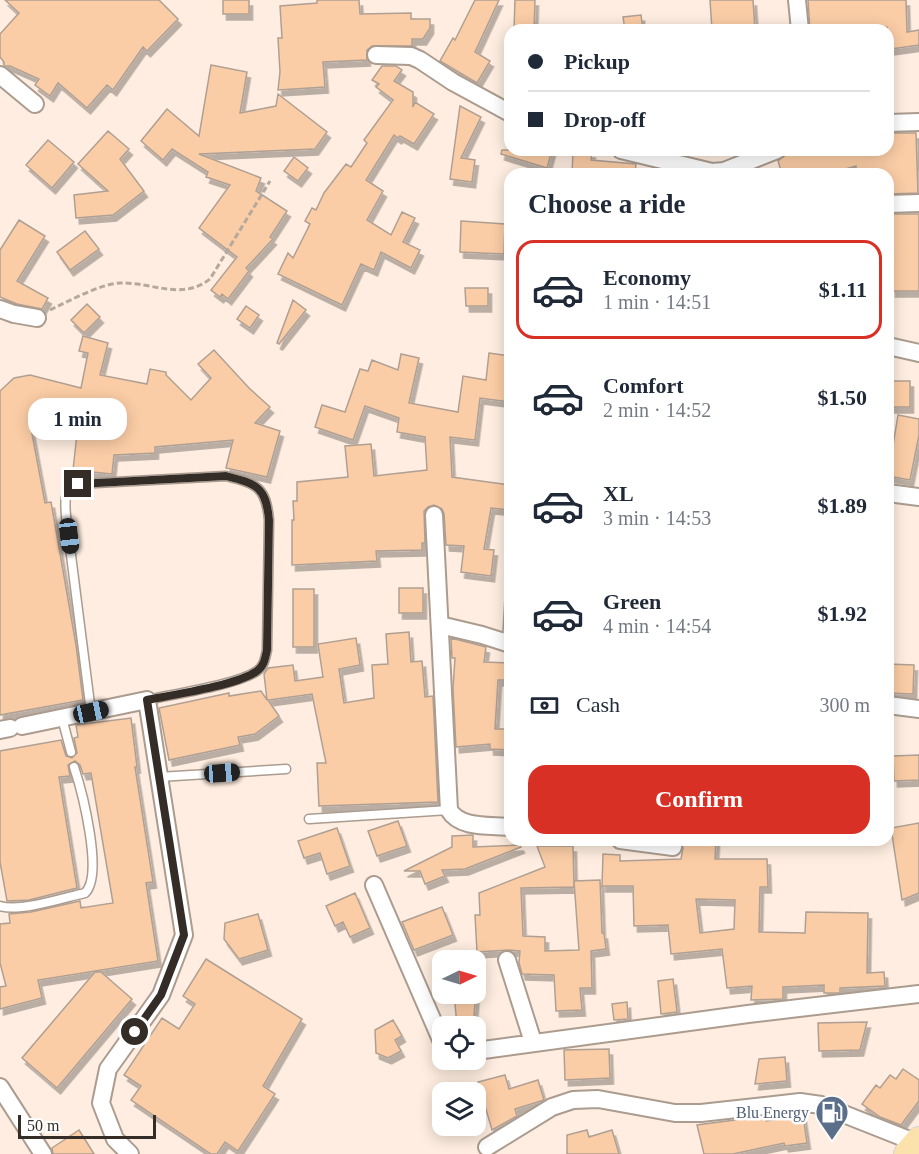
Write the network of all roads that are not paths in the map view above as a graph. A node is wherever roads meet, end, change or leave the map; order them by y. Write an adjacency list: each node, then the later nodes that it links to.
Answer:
1 (797, 0): 2 (street)
2 (799, 24)
3 (376, 55): 6 (street)
4 (0, 75): 5 (street)
5 (35, 104)
6 (504, 110)
7 (919, 122): 8 (street)
8 (894, 123)
9 (646, 156): 11 (street)
10 (762, 156): 12 (street)
11 (695, 168)
12 (732, 168)
13 (919, 203): 14 (street)
14 (894, 204)
15 (0, 309): 16 (street)
16 (37, 318)
17 (894, 347): 18 (street)
18 (919, 353)
19 (894, 494): 20 (street)
20 (919, 497)
21 (434, 515): 22 (street)
22 (440, 625): 23 (street); 34 (street)
23 (504, 642)
24 (147, 700): 27 (street); 27 (lane); 33 (street)
25 (894, 706): 26 (street)
26 (919, 710)
27 (91, 712): 28 (street)
28 (62, 718): 29 (street); 30 (lane)
29 (10, 728)
30 (71, 752)
31 (74, 767): 40 (lane)
32 (286, 769): 33 (lane)
33 (159, 777): 50 (street)
34 (449, 810): 35 (lane); 36 (street)
35 (309, 819)
36 (504, 827)
37 (665, 846): 38 (street)
38 (673, 847)
39 (374, 885): 43 (street)
40 (0, 906)
41 (507, 960): 44 (street)
42 (919, 994): 44 (street)
43 (432, 1019)
44 (533, 1042): 45 (street)
45 (486, 1049)
46 (0, 1087): 49 (street)
47 (914, 1146): 48 (street)
48 (487, 1147)
49 (44, 1154)
50 (130, 1154)

